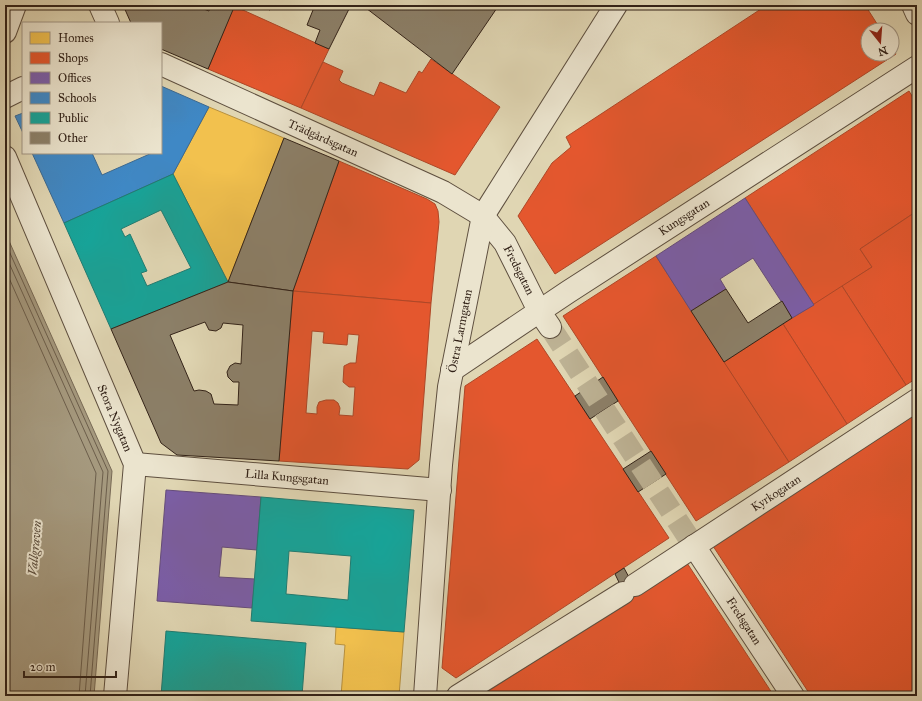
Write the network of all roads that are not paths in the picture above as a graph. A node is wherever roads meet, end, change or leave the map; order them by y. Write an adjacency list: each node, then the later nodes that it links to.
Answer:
1 (15, 5): 7 (street)
2 (100, 5): 6 (street)
3 (616, 5): 13 (street, Östra Larmgatan)
4 (913, 5): 5 (street)
5 (917, 14)
6 (108, 22)
7 (5, 32)
8 (162, 64): 13 (street, Trädgårdsgatan)
9 (917, 67): 14 (street, Kungsgatan)
10 (22, 88): 11 (street)
11 (5, 97)
12 (5, 157): 17 (street, Stora Nygatan)
13 (483, 216): 14 (street, Fredsgatan); 15 (street, Östra Larmgatan)
14 (544, 319): 15 (street, Kungsgatan)
15 (452, 370): 18 (street, Östra Larmgatan)
16 (917, 400): 19 (street, Kyrkogatan)
17 (135, 464): 18 (street, Lilla Kungsgatan); 20 (street, Stora Nygatan)
18 (440, 490): 21 (street, Östra Larmgatan)
19 (694, 546): 22 (street, Kyrkogatan); 23 (street, Fredsgatan)
20 (115, 696)
21 (425, 696)
22 (458, 696)
23 (793, 696)

